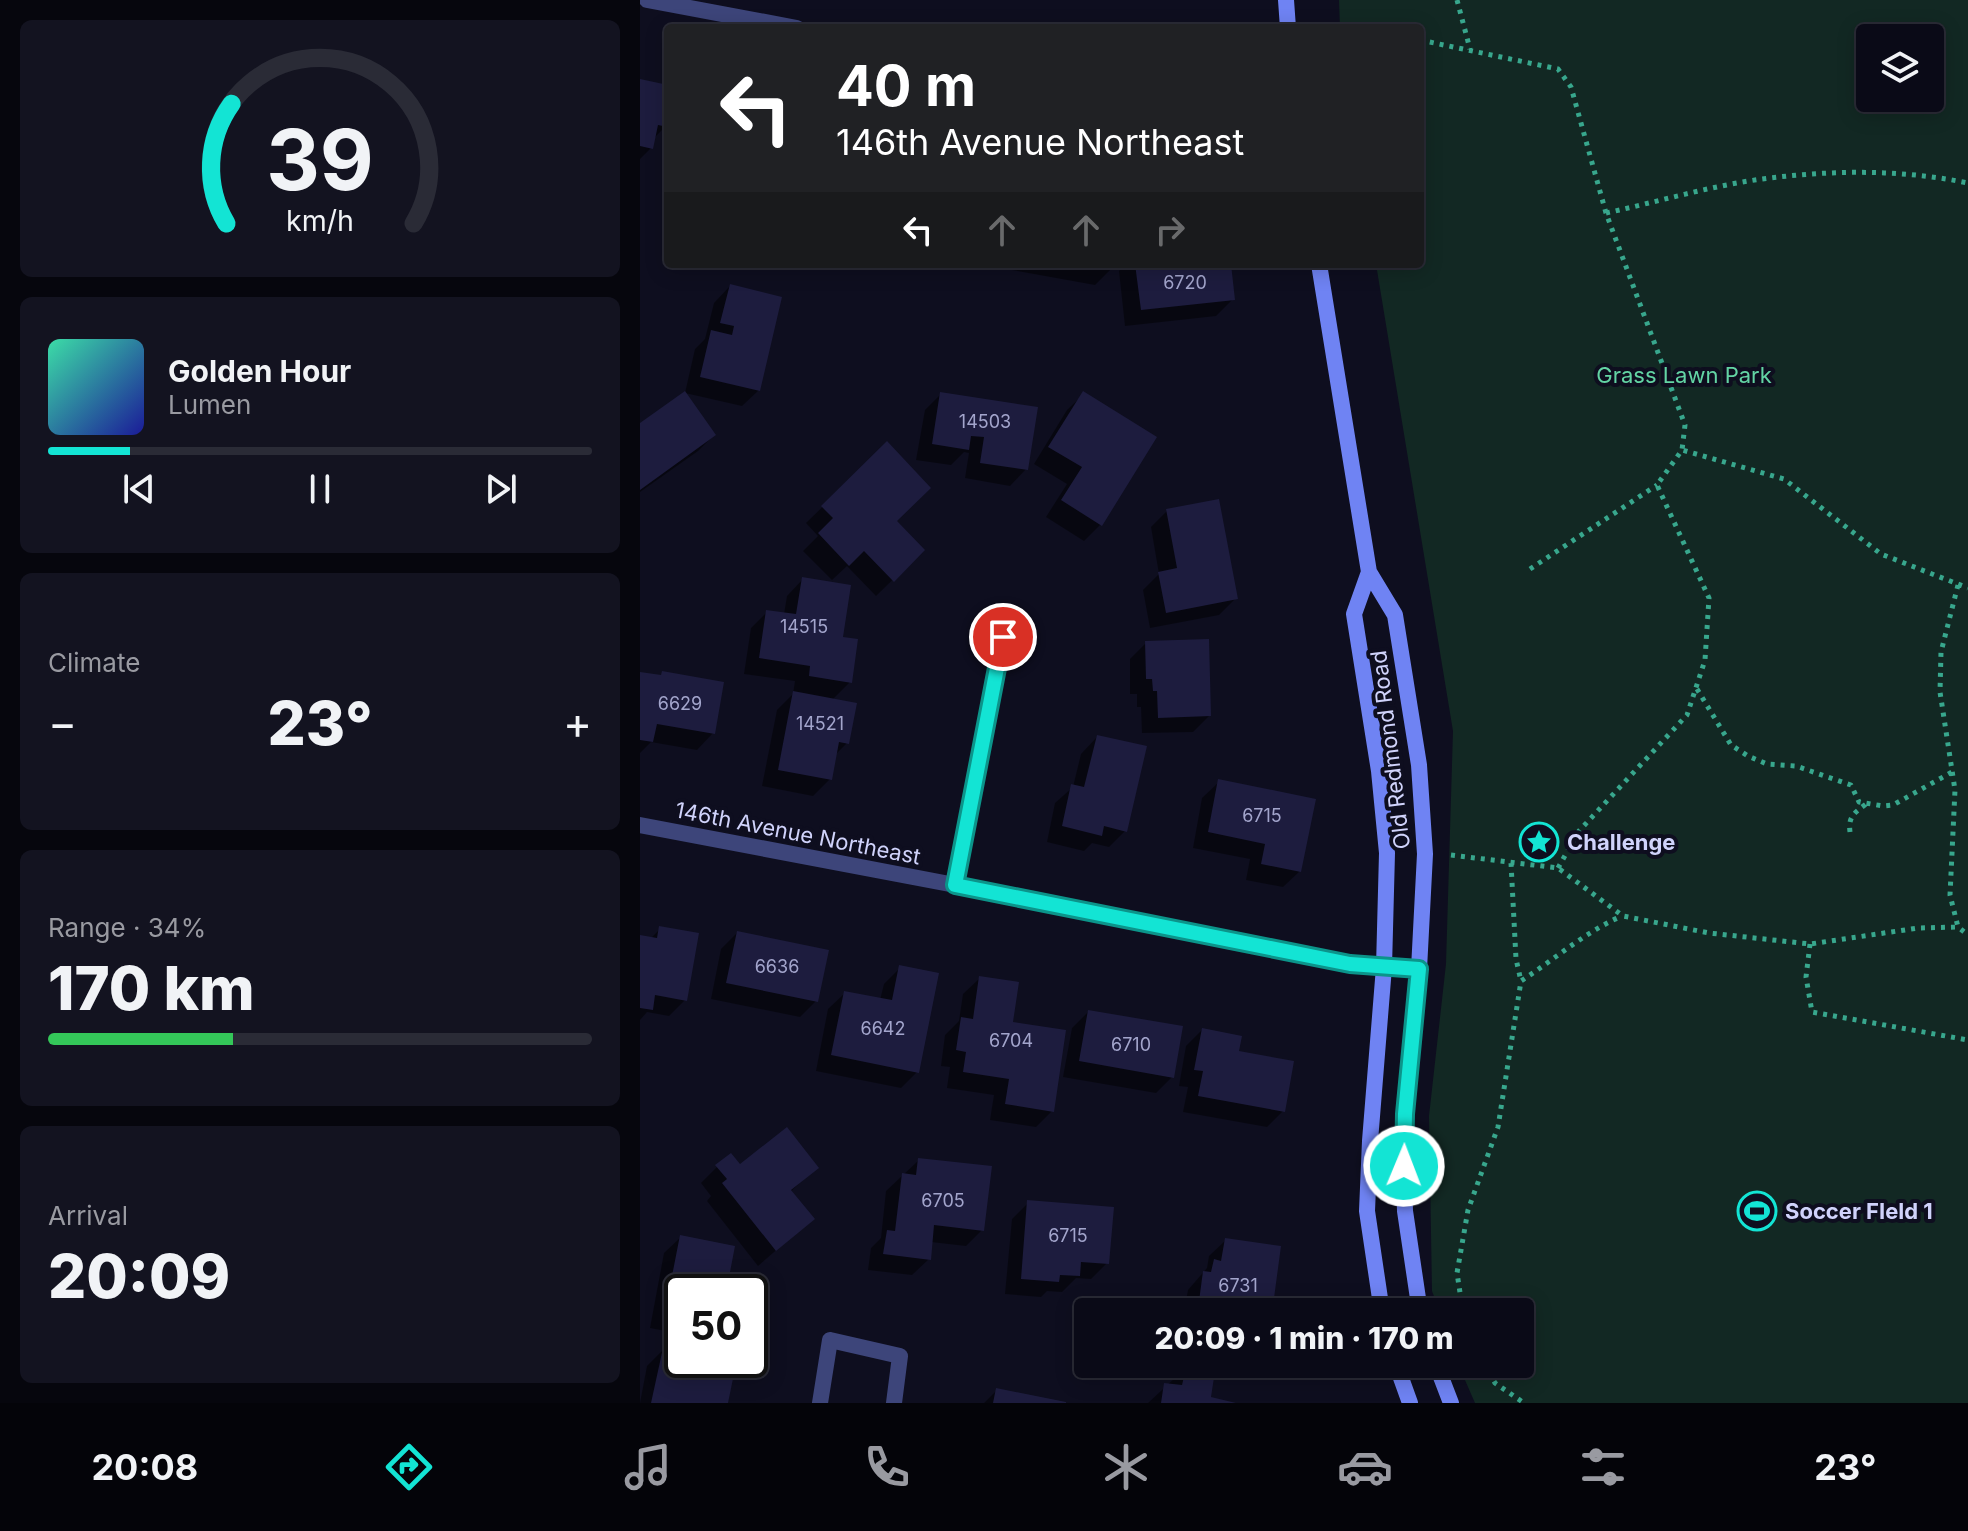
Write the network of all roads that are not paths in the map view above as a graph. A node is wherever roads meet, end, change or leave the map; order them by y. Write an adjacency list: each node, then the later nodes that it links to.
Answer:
1 (647, 0): 3 (street)
2 (1286, 0): 4 (main road)
3 (776, 24)
4 (1288, 24)
5 (1320, 268): 6 (main road, Old Redmond Road)
6 (1369, 572): 10 (main road, Old Redmond Road); 11 (main road, Old Redmond Road)
7 (1003, 637): 9 (street)
8 (640, 825): 9 (street, 146th Avenue Northeast)
9 (955, 885): 10 (street, 146th Avenue Northeast)
10 (1384, 967): 11 (street, 146th Avenue Northeast); 12 (main road, Old Redmond Road)
11 (1419, 969): 13 (main road, Old Redmond Road)
12 (1380, 1298)
13 (1418, 1298)
14 (1401, 1378): 18 (main road)
15 (1441, 1378): 19 (main road)
16 (820, 1403): 17 (street)
17 (894, 1403)
18 (1410, 1403)
19 (1451, 1403)

